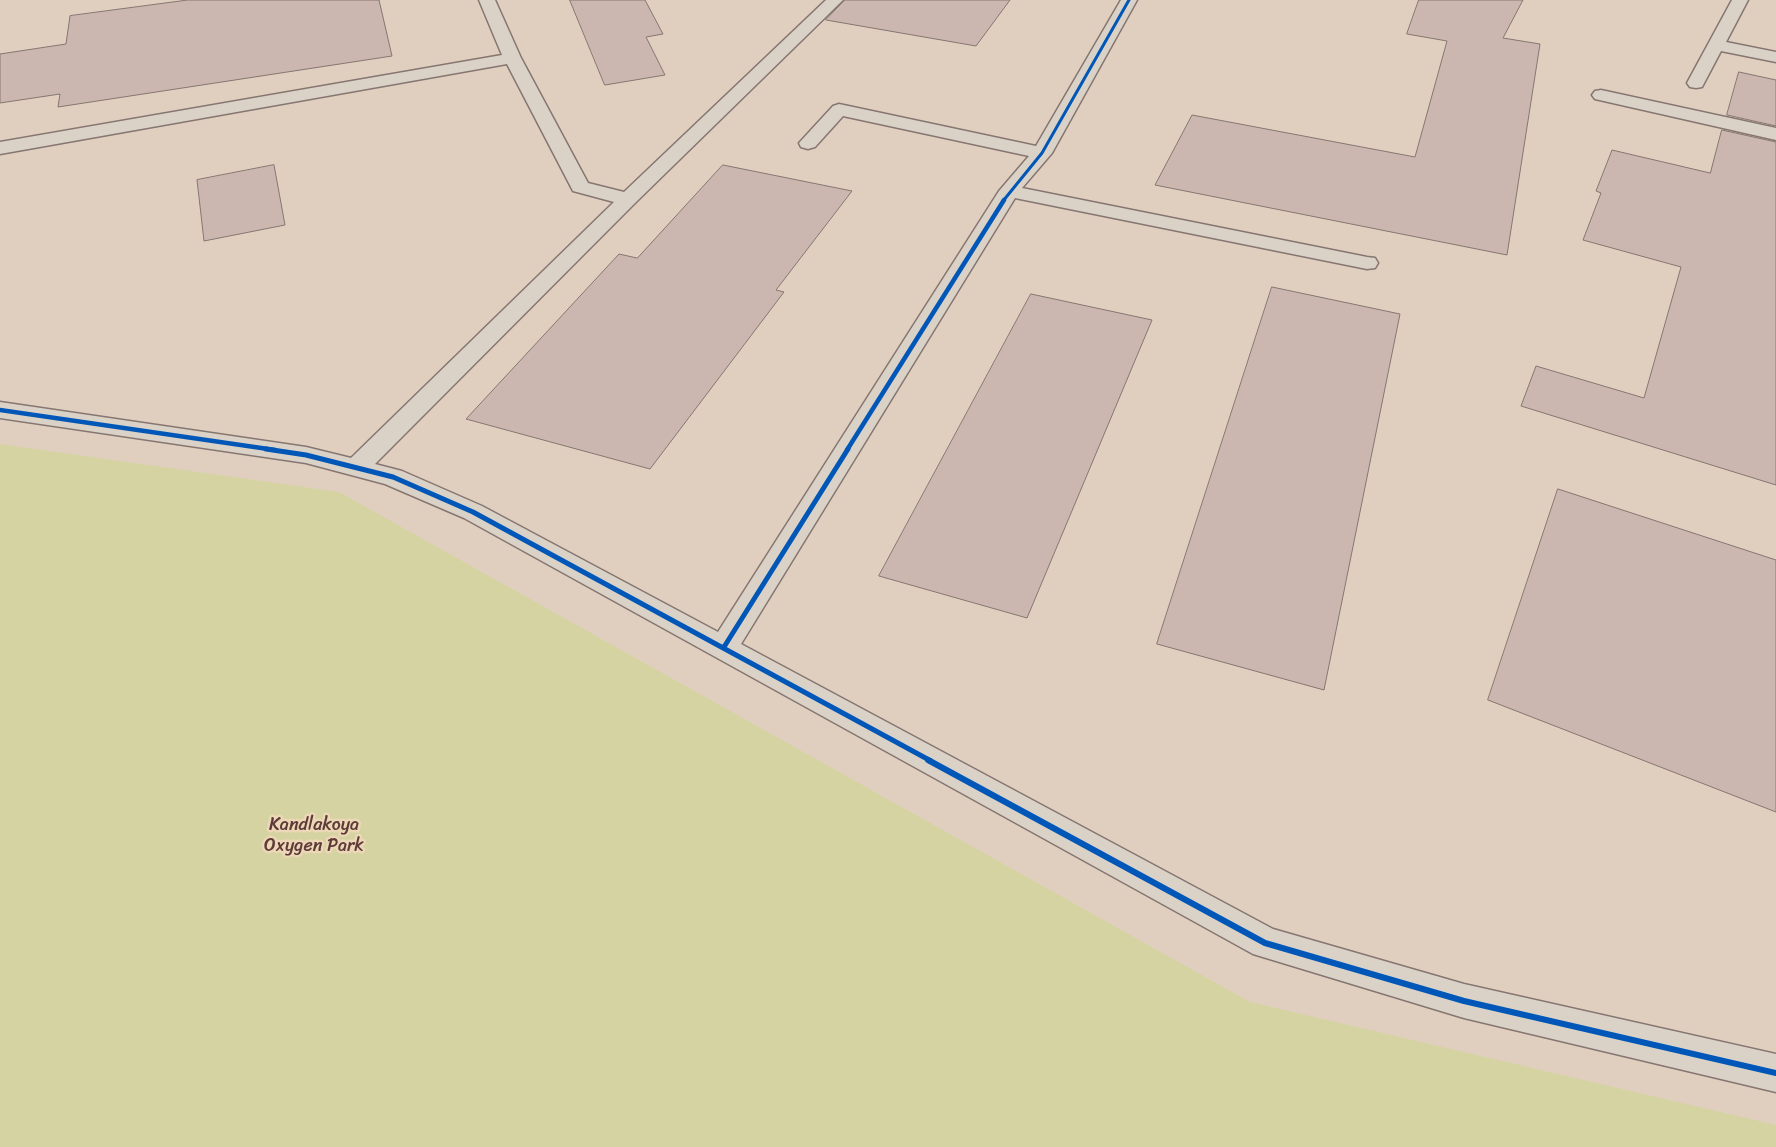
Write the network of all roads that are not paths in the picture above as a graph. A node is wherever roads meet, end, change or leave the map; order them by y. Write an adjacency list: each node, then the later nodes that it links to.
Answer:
1 (488, 0): 6 (street)
2 (835, 0): 15 (street)
3 (1129, 0): 13 (street)
4 (1740, 0): 5 (street)
5 (1716, 45): 7 (street); 8 (street)
6 (512, 58): 12 (street); 15 (street)
7 (1776, 58)
8 (1696, 83)
9 (1601, 95): 10 (street)
10 (1776, 134)
11 (808, 143): 13 (street)
12 (0, 148)
13 (1042, 153): 14 (street)
14 (1010, 192): 16 (street); 19 (street)
15 (628, 199): 18 (street)
16 (1367, 262)
17 (0, 410): 18 (street)
18 (356, 467): 19 (street)
19 (724, 647): 20 (street)
20 (1776, 1073)

